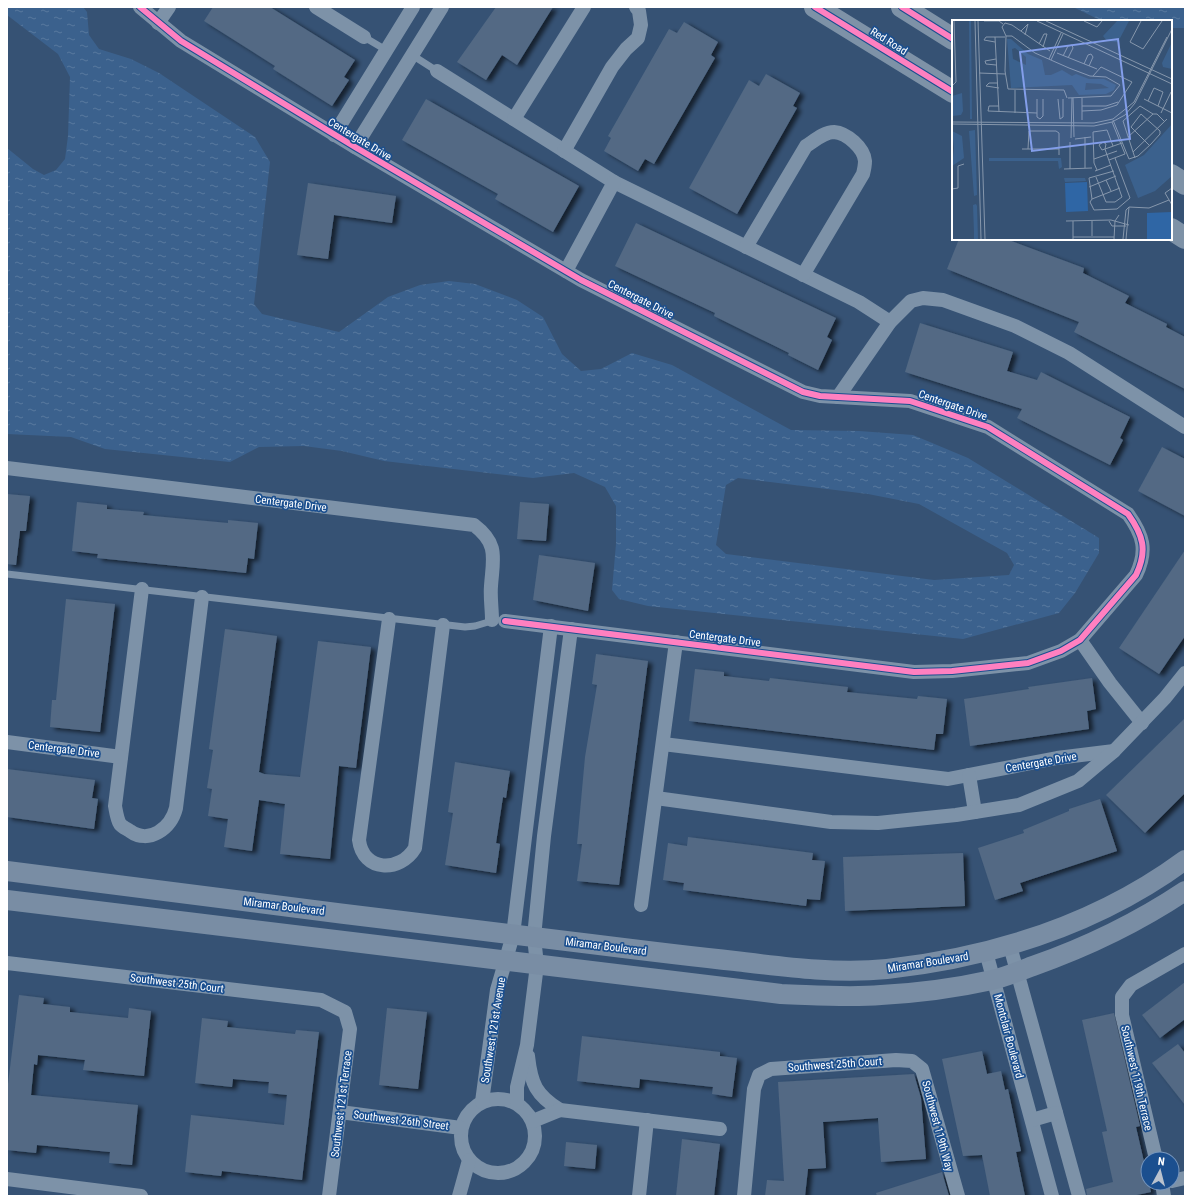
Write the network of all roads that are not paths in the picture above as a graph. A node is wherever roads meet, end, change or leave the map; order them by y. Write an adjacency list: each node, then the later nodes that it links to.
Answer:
1 (140, 7): 10 (street, Centergate Drive)
2 (169, 7): 10 (street)
3 (316, 7): 11 (street)
4 (413, 7): 13 (street, Centergate Drive)
5 (442, 7): 14 (street, Centergate Drive)
6 (584, 7): 17 (street)
7 (636, 7): 20 (street)
8 (815, 7): 16 (highway, Red Road)
9 (902, 7): 12 (highway)
10 (158, 23): 18 (street, Centergate Drive)
11 (364, 37): 13 (lane)
12 (952, 38)
13 (386, 50): 18 (street, Centergate Drive)
14 (412, 55): 15 (lane); 19 (street, Centergate Drive)
15 (437, 71): 17 (street)
16 (952, 91)
17 (514, 119): 20 (street)
18 (334, 135): 19 (street, Centergate Drive)
19 (355, 147): 27 (street, Centergate Drive)
20 (564, 151): 22 (street)
21 (1172, 176): 23 (highway)
22 (614, 182): 26 (street); 27 (street)
23 (1185, 184)
24 (1172, 230): 25 (highway)
25 (1185, 238)
26 (746, 247): 28 (street); 28 (street)
27 (566, 271): 30 (street, Centergate Drive)
28 (803, 275): 29 (street)
29 (890, 322): 30 (street); 31 (street)
30 (838, 397): 41 (street, Centergate Drive)
31 (1185, 427)
32 (7, 468): 37 (street, Centergate Drive)
33 (7, 574): 34 (lane)
34 (142, 589): 35 (lane); 50 (street)
35 (202, 597): 36 (lane); 50 (street)
36 (389, 618): 38 (lane); 38 (street)
37 (498, 620): 38 (lane); 39 (street, Centergate Drive)
38 (443, 625)
39 (551, 626): 40 (street, Centergate Drive); 45 (street)
40 (571, 629): 42 (street, Centergate Drive); 46 (street)
41 (1080, 640): 42 (street, Centergate Drive); 44 (street)
42 (676, 642): 48 (street, Centergate Drive)
43 (1185, 673): 44 (street, Centergate Drive)
44 (1142, 723): 49 (street, Centergate Drive)
45 (538, 736): 46 (street); 59 (street)
46 (557, 738): 60 (street)
47 (7, 742): 50 (street, Centergate Drive)
48 (663, 744): 51 (street, Centergate Drive); 52 (street, Centergate Drive)
49 (1114, 751): 51 (street, Centergate Drive); 53 (street, Centergate Drive)
50 (121, 756)
51 (969, 775): 53 (street)
52 (656, 798): 53 (street, Centergate Drive); 58 (street, Centergate Drive)
53 (975, 812)
54 (1185, 860): 61 (street, Miramar Boulevard)
55 (7, 871): 59 (street, Miramar Boulevard)
56 (1185, 892): 67 (street)
57 (7, 900): 64 (street)
58 (641, 905)
59 (513, 935): 60 (street, Miramar Boulevard); 64 (street, Southwest 121st Avenue)
60 (534, 937): 62 (street, Miramar Boulevard); 66 (street)
61 (1010, 946): 62 (street, Miramar Boulevard); 67 (street)
62 (986, 952): 68 (street, Montclair Boulevard)
63 (1185, 954): 82 (street, Southwest 119th Terrace)
64 (505, 961): 66 (street); 72 (street, Southwest 121st Avenue)
65 (7, 963): 69 (street, Southwest 25th Court)
66 (537, 966): 68 (street); 70 (street)
67 (1018, 971): 68 (street); 76 (street)
68 (994, 980): 78 (street, Montclair Boulevard)
69 (345, 1012): 75 (street, Southwest 121st Terrace)
70 (527, 1044): 73 (street); 74 (street)
71 (912, 1062): 89 (street, Southwest 25th Court); 90 (street, Southwest 119th Way)
72 (482, 1102): 73 (street); 80 (street)
73 (517, 1103): 79 (street)
74 (560, 1110): 77 (street); 79 (street)
75 (340, 1112): 80 (street, Southwest 26th Street); 86 (street, Southwest 121st Terrace)
76 (1056, 1113): 78 (street); 92 (street)
77 (647, 1120): 81 (street); 88 (street)
78 (1032, 1120): 91 (street, Montclair Boulevard)
79 (533, 1121): 83 (street)
80 (461, 1128): 83 (street)
81 (720, 1129)
82 (1154, 1151)
83 (469, 1160): 87 (street)
84 (7, 1179): 85 (street)
85 (141, 1196)
86 (329, 1196)
87 (459, 1196)
88 (639, 1196)
89 (744, 1196)
90 (958, 1196)
91 (1052, 1196)
92 (1079, 1196)

